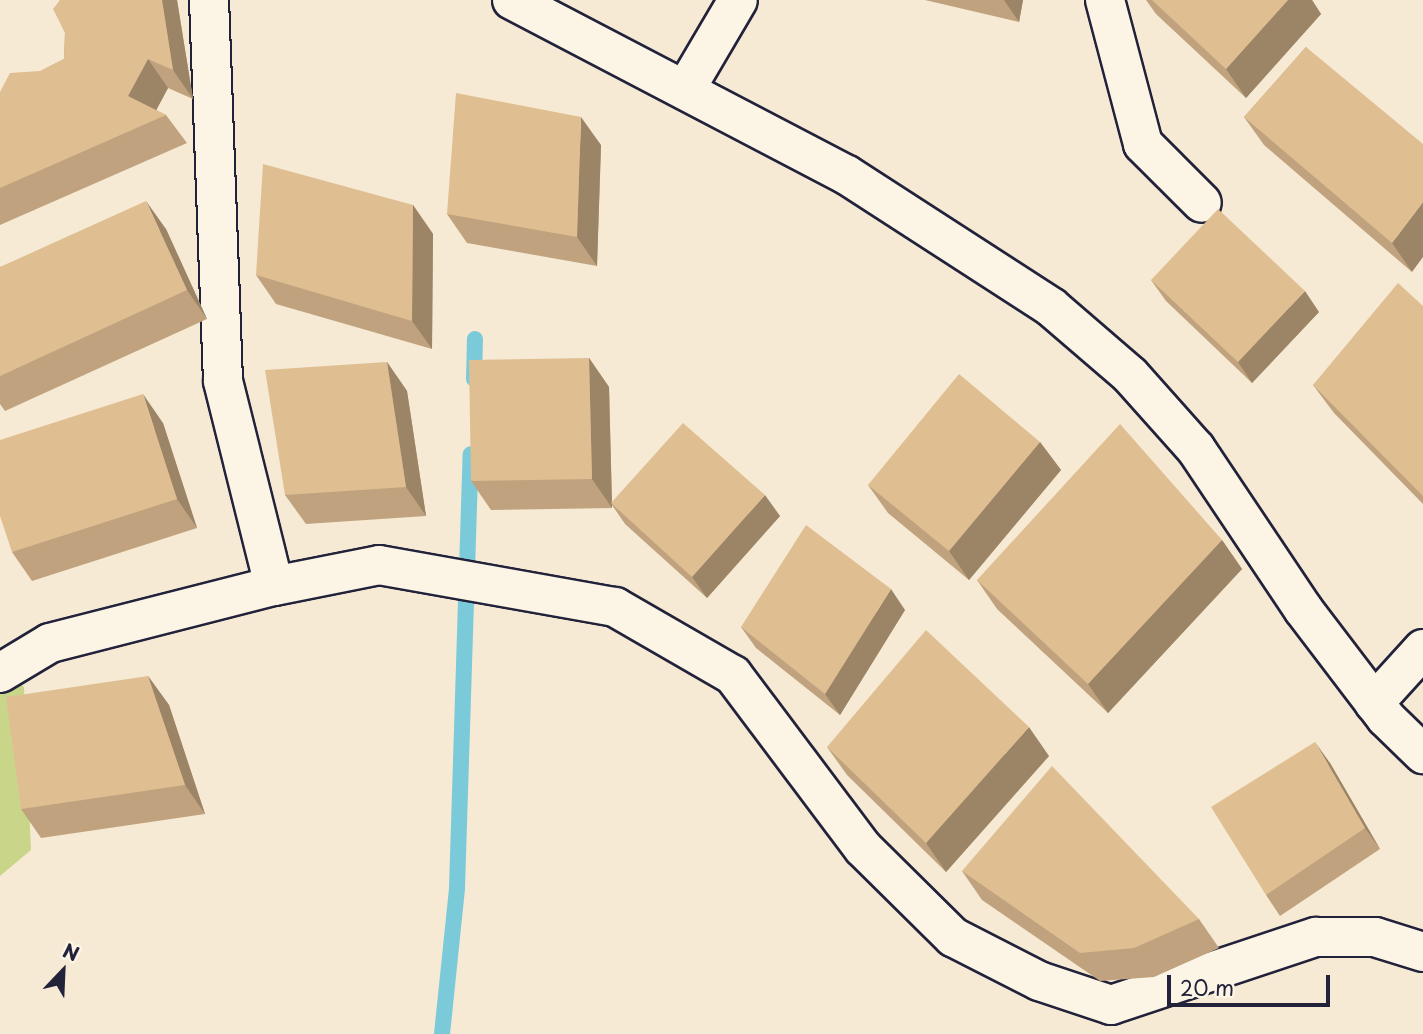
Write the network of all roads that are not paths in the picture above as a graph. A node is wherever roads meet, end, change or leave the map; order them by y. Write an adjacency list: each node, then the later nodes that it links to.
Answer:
1 (209, 0): 7 (street)
2 (512, 0): 5 (street)
3 (738, 0): 5 (street)
4 (1105, 0): 6 (street)
5 (685, 90): 10 (street)
6 (1202, 203)
7 (274, 586): 9 (street); 12 (street)
8 (1423, 649): 10 (street)
9 (0, 673)
10 (1374, 703): 11 (street)
11 (1423, 754)
12 (1423, 952)

